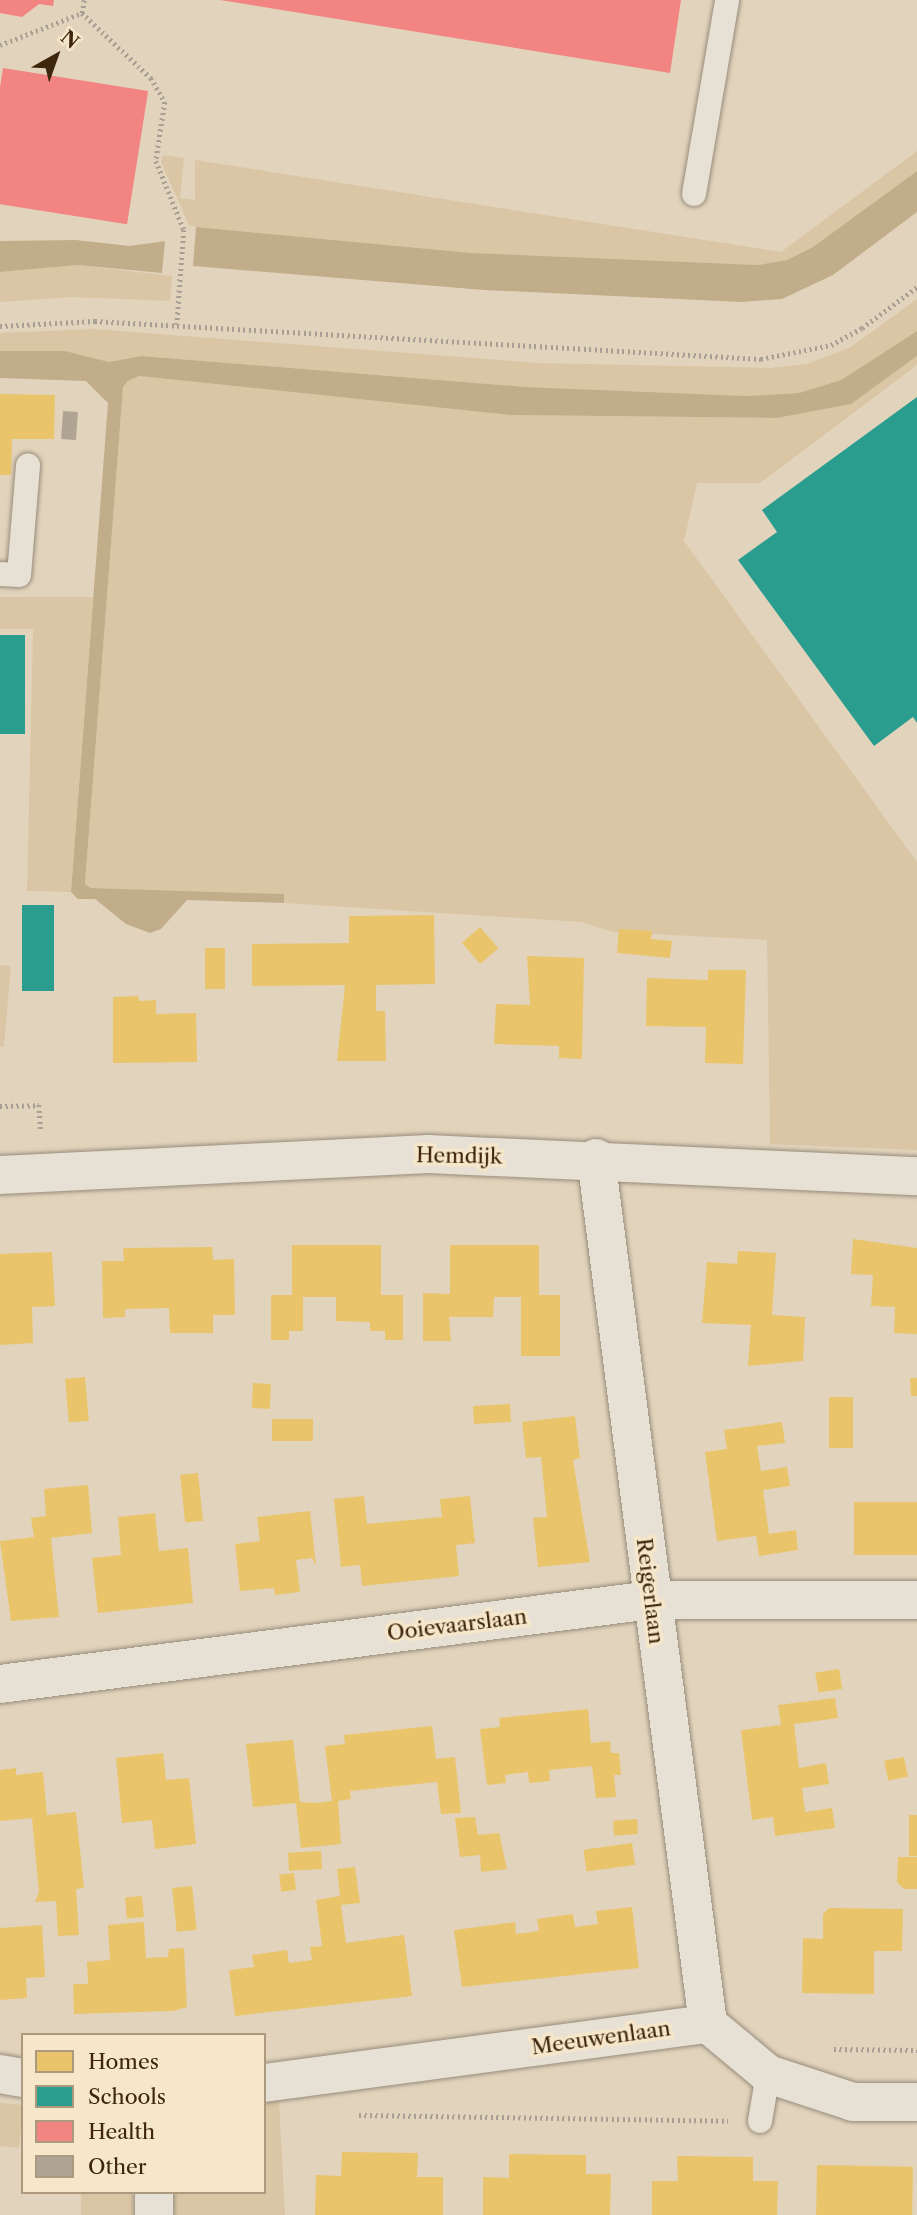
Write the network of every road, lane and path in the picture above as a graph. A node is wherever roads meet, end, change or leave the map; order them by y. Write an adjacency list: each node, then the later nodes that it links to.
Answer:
1 (84, 0): 3 (path)
2 (727, 0): 5 (lane)
3 (82, 13): 4 (path); 7 (path)
4 (0, 45)
5 (694, 194)
6 (917, 287): 7 (path)
7 (177, 325): 8 (path)
8 (0, 326)
9 (28, 465): 10 (lane)
10 (0, 575)
11 (0, 1106): 13 (path)
12 (596, 1158): 13 (street, Hemdijk); 15 (street, Hemdijk); 16 (street, Reigerlaan)
13 (45, 1172): 14 (street, Hemdijk)
14 (0, 1175)
15 (917, 1176)
16 (651, 1600): 17 (street, Ooievaarslaan); 18 (street, Ooievaarslaan); 19 (street, Reigerlaan)
17 (917, 1600)
18 (0, 1684)
19 (708, 2024): 21 (street); 23 (street, Meeuwenlaan)
20 (0, 2074): 22 (street)
21 (768, 2074): 24 (street); 26 (lane)
22 (21, 2078)
23 (266, 2084)
24 (917, 2102)
25 (349, 2115): 26 (path)
26 (760, 2121)
27 (153, 2194): 28 (street)
28 (155, 2215)

